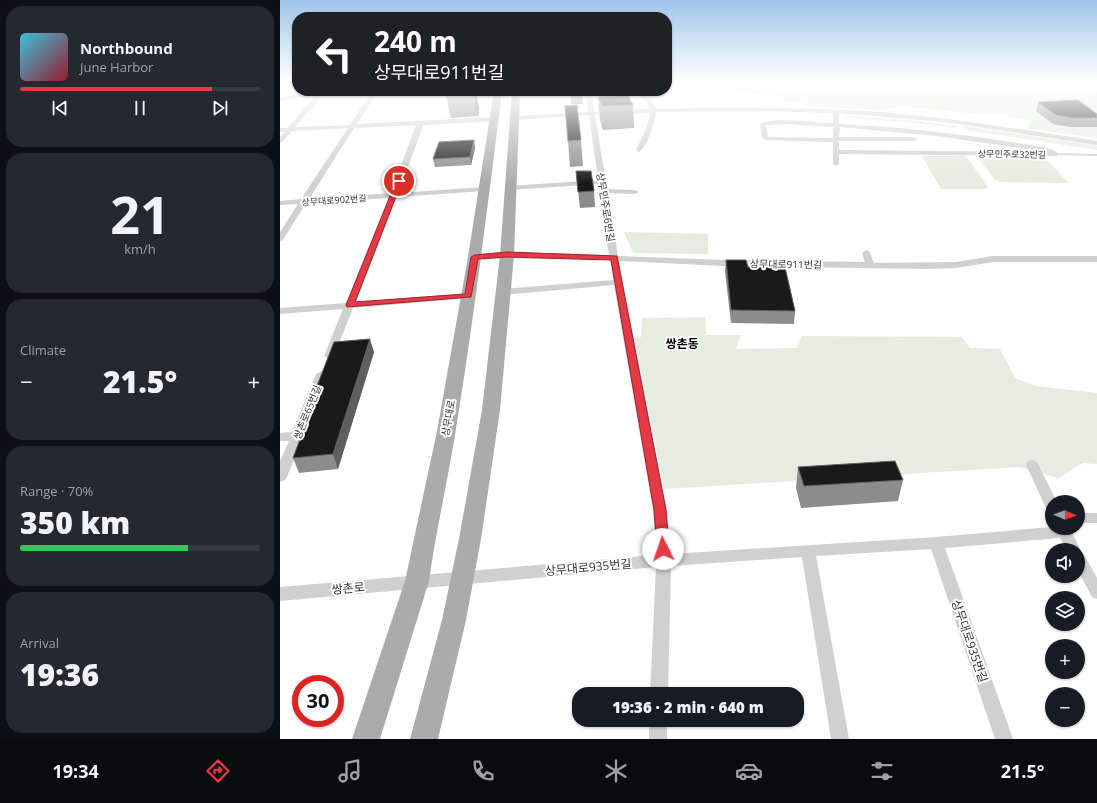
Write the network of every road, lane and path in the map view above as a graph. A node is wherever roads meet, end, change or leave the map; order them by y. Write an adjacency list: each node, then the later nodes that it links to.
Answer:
1 (302, 115): 16 (street)
2 (359, 115): 14 (street)
3 (495, 115): 10 (main road, 상무대로)
4 (563, 115): 9 (street)
5 (592, 115): 29 (street, 상무민주로6번길)
6 (652, 115): 23 (street)
7 (836, 115): 13 (street)
8 (883, 115): 12 (street)
9 (514, 118): 30 (main road)
10 (494, 119): 11 (street); 31 (main road, 상무대로)
11 (420, 123): 14 (street); 33 (street, 쌍촌로65번길)
12 (962, 123): 21 (street); 22 (street)
13 (837, 125): 17 (street, 상무민주로32번길); 18 (street); 18 (street, 상무민주로32번길)
14 (352, 127): 16 (street); 34 (street)
15 (280, 130): 16 (street)
16 (290, 130): 20 (street)
17 (909, 130): 19 (street); 22 (street, 상무민주로32번길)
18 (836, 139): 19 (street, 상무민주로32번길); 24 (street)
19 (914, 139): 25 (street)
20 (280, 142)
21 (1097, 143)
22 (963, 145): 25 (street, 상무민주로32번길); 26 (street, 상무민주로32번길); 26 (street, 상무민주로32번길)
23 (639, 150)
24 (836, 150): 25 (street, 상무민주로32번길); 28 (street)
25 (922, 153)
26 (1056, 154): 27 (street, 상무민주로32번길)
27 (1097, 155)
28 (836, 164)
29 (602, 187): 30 (street); 32 (street); 40 (street, 상무민주로6번길)
30 (510, 188): 38 (main road)
31 (484, 189): 33 (street, 상무대로902번길); 39 (main road, 상무대로)
32 (635, 192)
33 (394, 196): 34 (street, 상무대로902번길); 46 (street, 쌍촌로65번길)
34 (303, 202): 35 (street, 상무대로902번길); 36 (street)
35 (280, 203)
36 (280, 238)
37 (866, 253): 42 (street)
38 (507, 255): 39 (street, 상무대로911번길); 40 (street, 상무대로911번길); 44 (main road)
39 (475, 257): 45 (main road, 상무대로)
40 (615, 258): 42 (street, 상무대로911번길); 43 (street, 상무민주로6번길)
41 (1097, 259): 42 (street, 상무대로911번길)
42 (871, 265)
43 (618, 282): 44 (street); 58 (street, 상무민주로6번길)
44 (504, 292): 60 (main road)
45 (468, 296): 46 (street); 61 (main road, 상무대로)
46 (350, 305): 47 (street); 48 (street, 쌍촌로65번길)
47 (280, 311)
48 (297, 436): 49 (street); 51 (street, 쌍촌로65번길)
49 (280, 438)
50 (1032, 465): 52 (street)
51 (280, 477)
52 (1047, 495)
53 (1085, 518): 54 (street)
54 (1097, 518)
55 (1045, 531): 56 (street, 상무대로935번길)
56 (936, 543): 57 (street, 상무대로935번길); 70 (street, 상무대로935번길)
57 (808, 551): 58 (street, 상무대로935번길); 69 (street)
58 (664, 560): 60 (street, 상무대로935번길); 64 (street, 상무민주로6번길)
59 (1085, 570): 62 (street)
60 (462, 578): 61 (street, 상무대로935번길); 67 (main road)
61 (417, 581): 63 (street, 쌍촌로); 66 (main road, 상무대로)
62 (1097, 592)
63 (280, 594)
64 (659, 687)
65 (658, 727): 68 (street)
66 (366, 739)
67 (424, 739)
68 (658, 739)
69 (840, 739)
70 (1004, 739)

